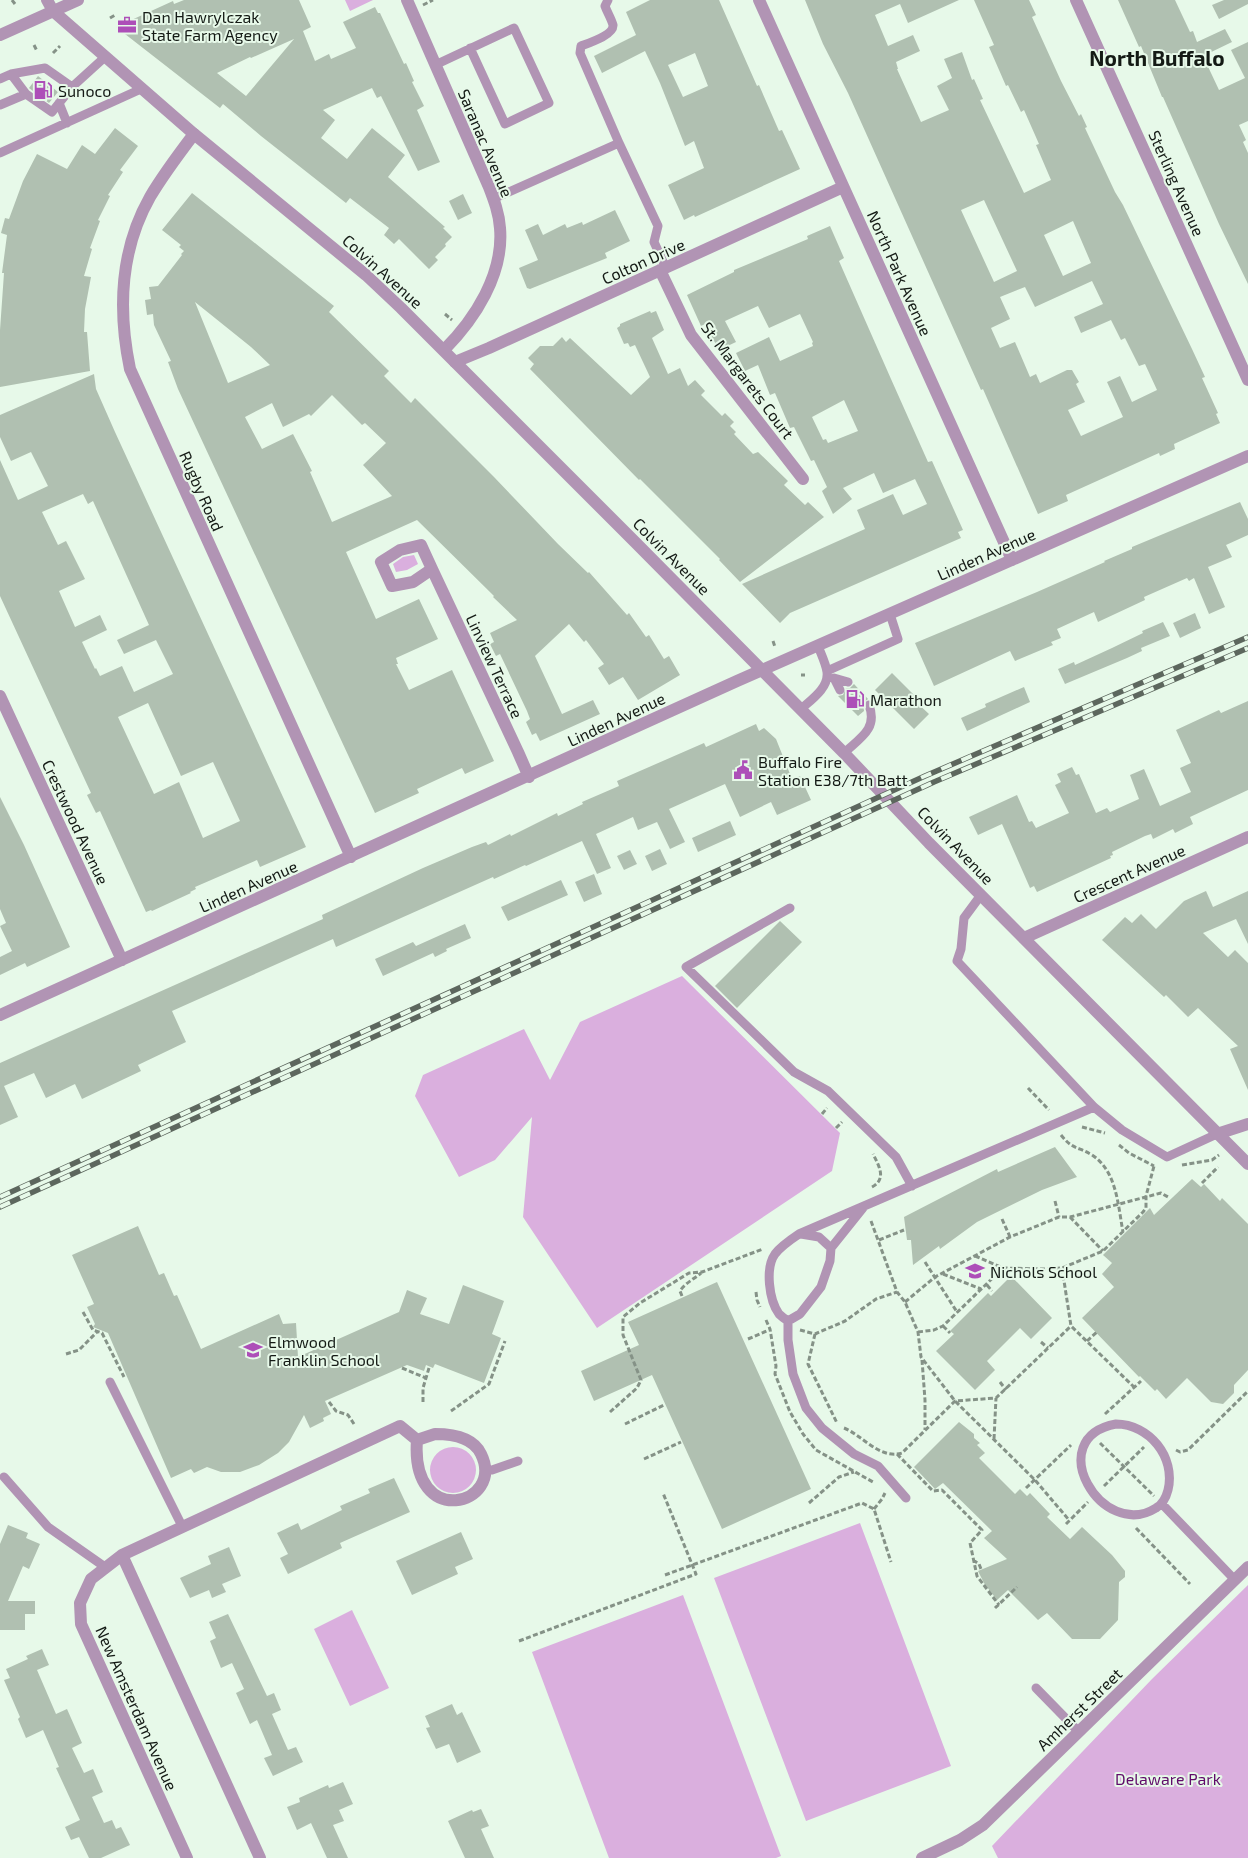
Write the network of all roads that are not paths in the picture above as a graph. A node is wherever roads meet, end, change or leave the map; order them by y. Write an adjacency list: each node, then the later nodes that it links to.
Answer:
1 (78, 0): 6 (street)
2 (406, 0): 10 (street, Saranac Avenue)
3 (608, 0): 20 (lane)
4 (759, 0): 22 (street, North Park Avenue)
5 (1076, 0): 27 (street, Sterling Avenue)
6 (50, 6): 7 (street); 9 (street, Colvin Avenue)
7 (0, 35)
8 (470, 48): 8 (lane); 10 (lane)
9 (104, 58): 13 (lane); 14 (street, Colvin Avenue)
10 (435, 65): 23 (street, Saranac Avenue)
11 (11, 74): 12 (lane); 13 (lane); 15 (lane)
12 (1, 77)
13 (72, 88): 16 (lane)
14 (141, 90): 18 (lane); 19 (street, Colvin Avenue)
15 (26, 94): 16 (lane); 17 (lane)
16 (59, 104): 18 (lane)
17 (0, 105)
18 (67, 123): 21 (lane)
19 (194, 134): 25 (street, Colvin Avenue); 46 (street, Rugby Road)
20 (619, 142): 23 (lane); 24 (lane)
21 (0, 154)
22 (843, 187): 24 (street, Colton Drive); 30 (street, North Park Avenue)
23 (493, 199): 25 (street, Saranac Avenue)
24 (663, 269): 26 (street, Colton Drive); 29 (street, St. Margarets Court)
25 (444, 350): 26 (street, Colvin Avenue)
26 (455, 362): 34 (street, Colvin Avenue)
27 (1248, 380)
28 (1248, 456): 30 (street, Linden Avenue)
29 (803, 479)
30 (1012, 560): 32 (street, Linden Avenue)
31 (432, 569): 44 (street, Linview Terrace)
32 (890, 614): 33 (street, Linden Avenue); 35 (lane)
33 (818, 646): 34 (street, Linden Avenue); 35 (lane)
34 (762, 670): 40 (street, Colvin Avenue); 44 (street, Linden Avenue)
35 (829, 676): 36 (lane); 37 (lane); 40 (lane)
36 (848, 682)
37 (840, 690)
38 (0, 696): 50 (street, Crestwood Avenue)
39 (869, 705): 42 (lane)
40 (800, 709): 43 (street, Colvin Avenue)
41 (862, 713): 42 (lane)
42 (873, 716): 43 (lane)
43 (844, 753): 47 (street, Colvin Avenue)
44 (529, 777): 46 (street, Linden Avenue)
45 (1248, 837): 49 (street, Crescent Avenue)
46 (351, 857): 50 (street, Linden Avenue)
47 (982, 895): 49 (street, Colvin Avenue); 52 (lane)
48 (790, 908): 56 (lane)
49 (1024, 938): 54 (street, Colvin Avenue)
50 (122, 960): 51 (street, Linden Avenue)
51 (0, 1015)
52 (1094, 1107): 54 (lane); 56 (lane)
53 (1248, 1124): 54 (street)
54 (1217, 1134): 55 (street, Colvin Avenue)
55 (1248, 1164)
56 (912, 1186): 57 (lane)
57 (864, 1205): 58 (lane); 59 (lane)
58 (799, 1234): 59 (lane); 60 (lane)
59 (831, 1248): 60 (lane)
60 (788, 1321): 66 (lane)
61 (110, 1382): 68 (lane)
62 (417, 1440): 64 (street); 64 (street); 68 (street, New Amsterdam Avenue)
63 (518, 1461): 64 (lane)
64 (485, 1470)
65 (4, 1477): 70 (lane)
66 (906, 1498)
67 (1162, 1504): 67 (lane); 72 (lane)
68 (182, 1526): 69 (street, New Amsterdam Avenue)
69 (122, 1554): 70 (street, New Amsterdam Avenue); 76 (street)
70 (105, 1567): 75 (street, New Amsterdam Avenue)
71 (1248, 1567): 72 (street, Amherst Street)
72 (1235, 1580): 74 (street, Amherst Street)
73 (1036, 1688): 74 (lane)
74 (1079, 1732): 77 (street, Amherst Street)
75 (187, 1858)
76 (260, 1858)
77 (922, 1858)

